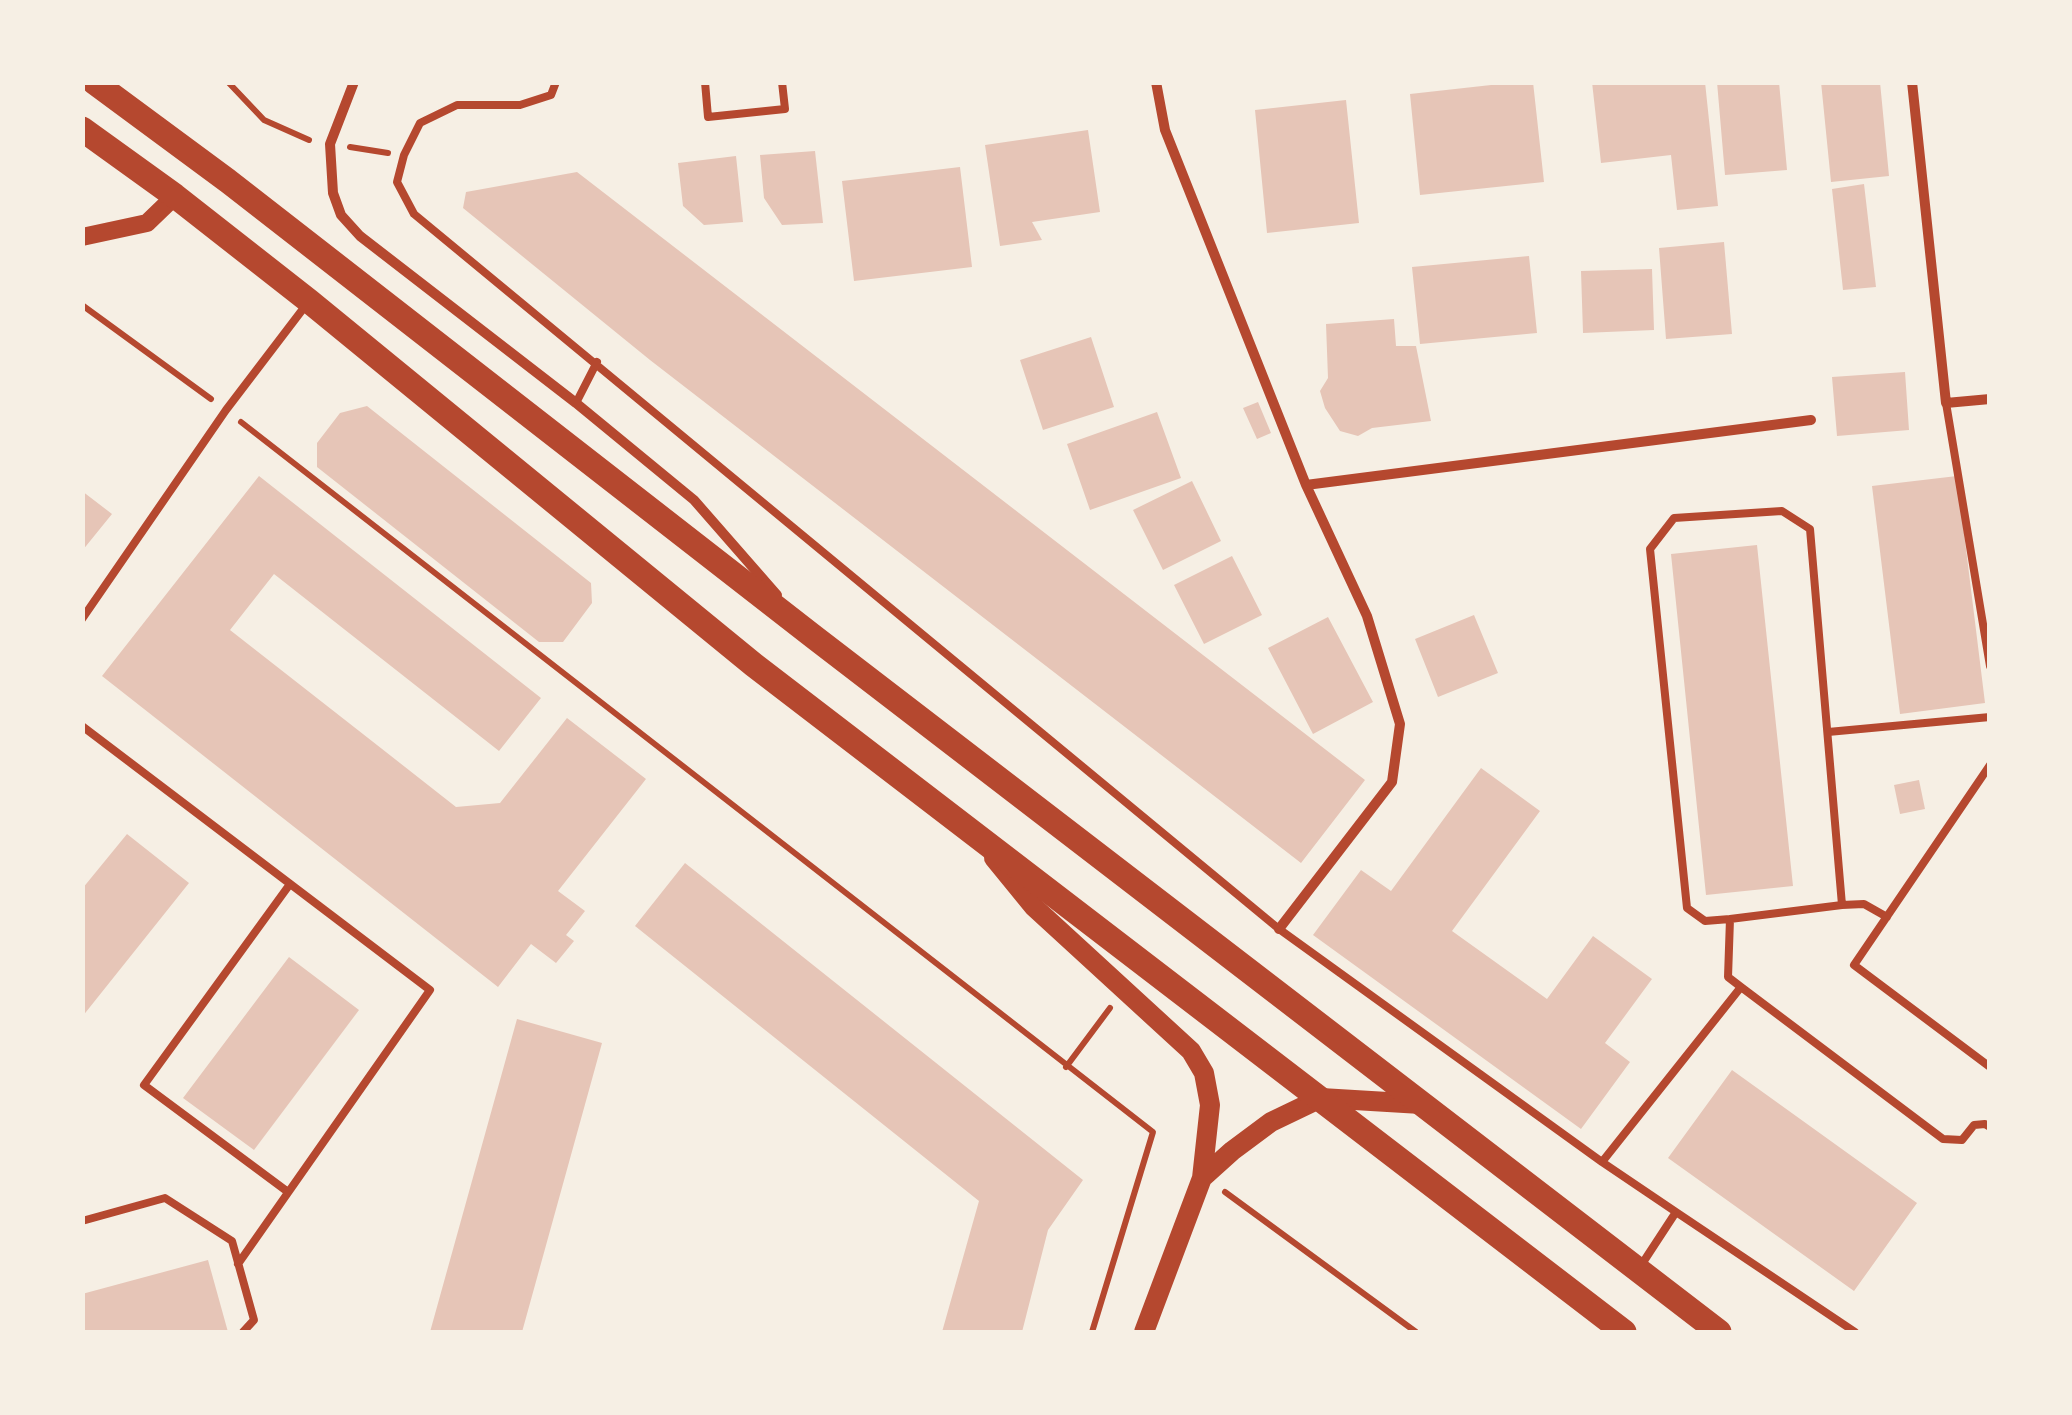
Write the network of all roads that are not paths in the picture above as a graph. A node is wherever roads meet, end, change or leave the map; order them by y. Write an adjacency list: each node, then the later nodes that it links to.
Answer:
1 (94, 82): 9 (main road)
2 (354, 82): 15 (street)
3 (556, 82): 13 (lane)
4 (705, 82): 5 (lane)
5 (782, 82)
6 (1156, 82): 18 (street)
7 (1912, 82): 16 (street)
8 (82, 129): 10 (main road)
9 (202, 162): 10 (main road); 20 (main road)
10 (176, 196): 11 (street); 12 (main road)
11 (82, 237)
12 (309, 301): 19 (lane); 26 (main road)
13 (597, 362): 15 (lane); 31 (lane)
14 (1990, 399): 16 (street)
15 (576, 403): 20 (street)
16 (1946, 403): 21 (lane)
17 (1810, 420): 18 (street)
18 (1306, 485): 31 (street)
19 (82, 619)
20 (814, 638): 35 (main road)
21 (1990, 666)
22 (1990, 717): 24 (lane)
23 (82, 726): 27 (lane)
24 (1828, 732): 28 (lane); 30 (lane)
25 (1990, 765): 29 (lane)
26 (977, 837): 34 (main road); 38 (main road)
27 (290, 884): 39 (lane); 39 (lane)
28 (1842, 905): 29 (lane); 30 (lane)
29 (1886, 917): 33 (lane)
30 (1730, 919): 32 (lane)
31 (1279, 929): 37 (lane)
32 (1741, 987): 36 (lane); 37 (lane)
33 (1990, 1068)
34 (1321, 1098): 35 (main road); 38 (main road); 46 (main road)
35 (1421, 1104): 43 (main road)
36 (1990, 1127)
37 (1602, 1162): 40 (lane)
38 (1209, 1182): 45 (main road)
39 (288, 1192): 42 (lane)
40 (1676, 1212): 43 (lane); 48 (lane)
41 (82, 1220): 42 (lane)
42 (238, 1264): 44 (lane)
43 (1637, 1270): 47 (main road)
44 (243, 1332)
45 (1144, 1332)
46 (1624, 1332)
47 (1719, 1332)
48 (1855, 1332)

